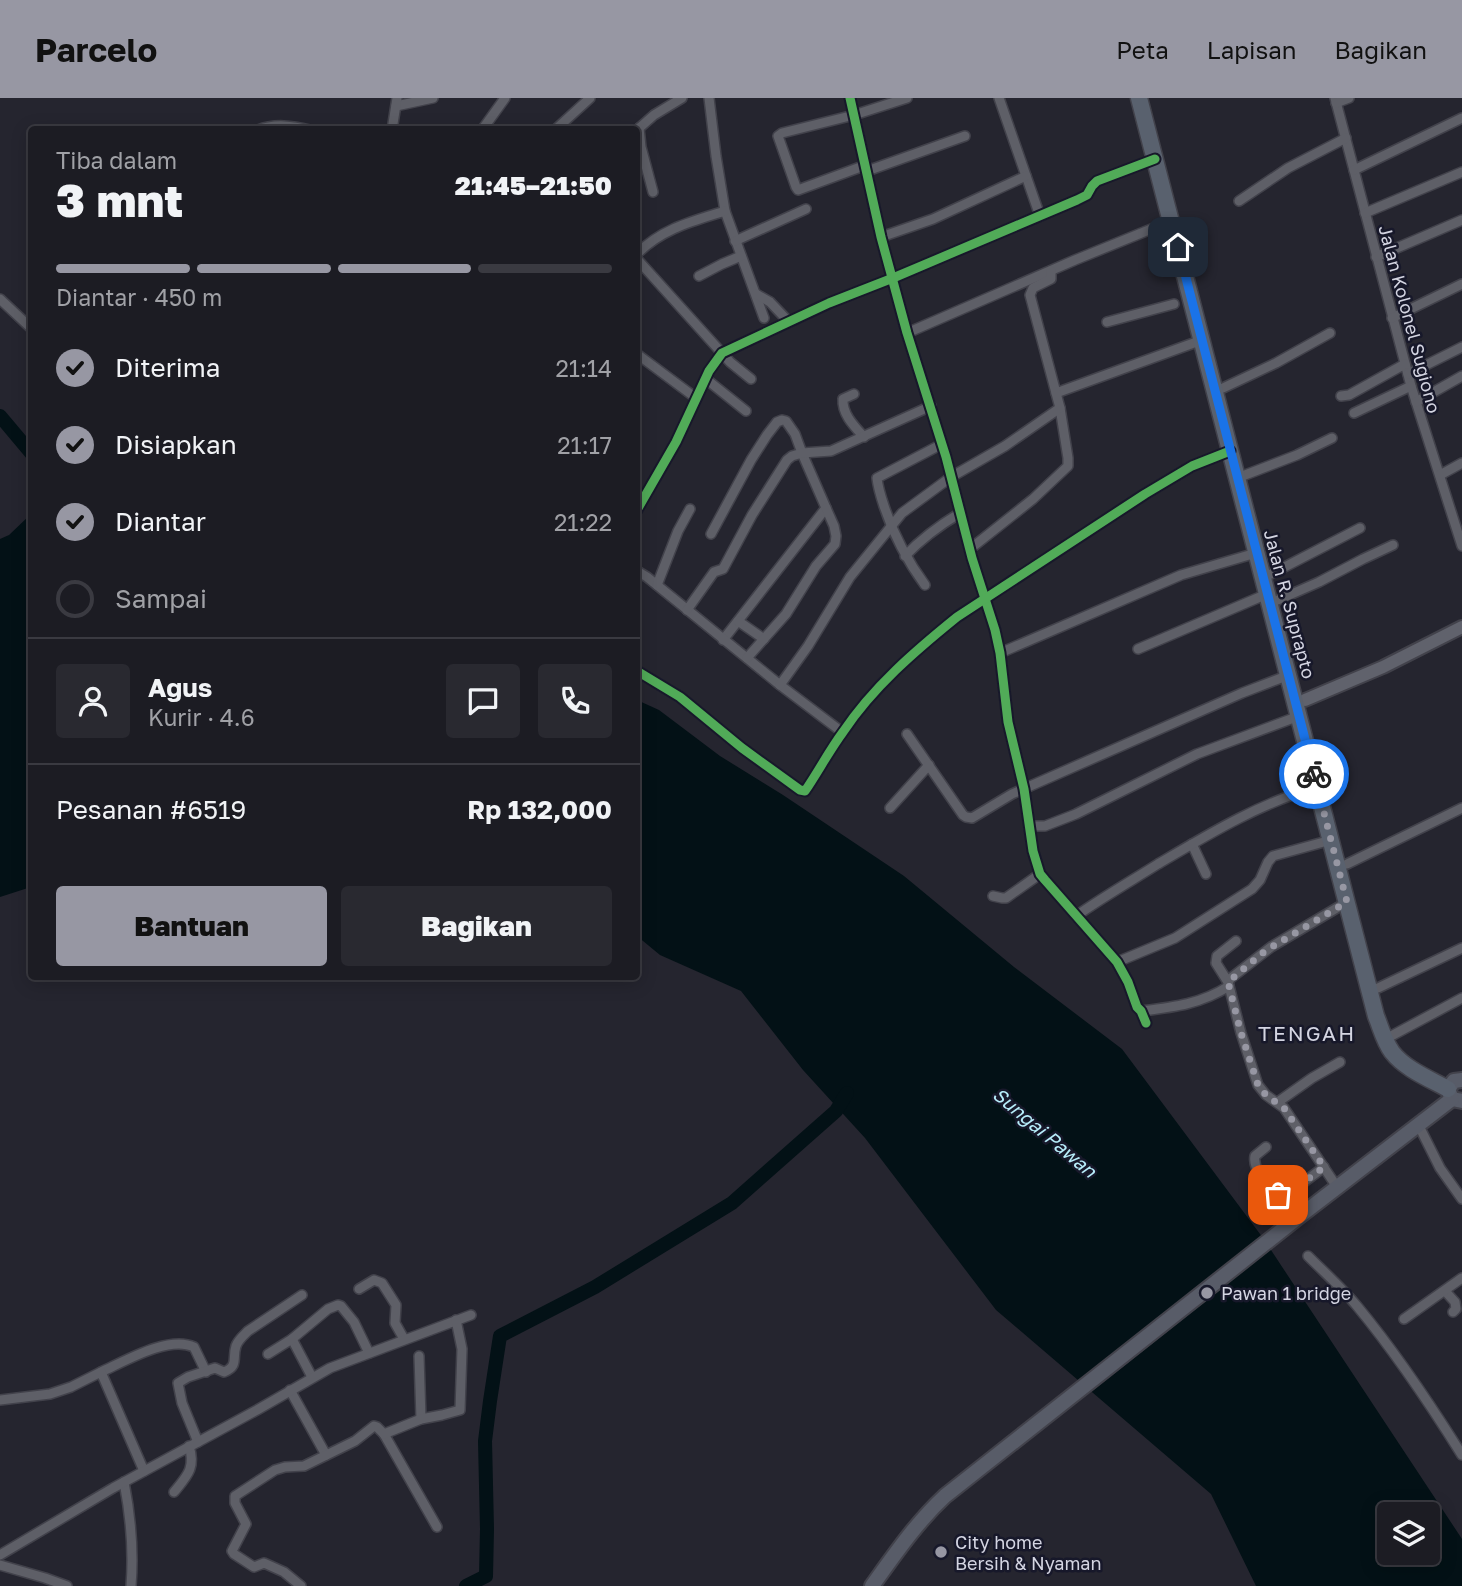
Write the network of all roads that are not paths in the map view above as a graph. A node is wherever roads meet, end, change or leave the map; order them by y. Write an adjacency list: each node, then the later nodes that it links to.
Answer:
1 (433, 98): 12 (street)
2 (505, 98): 17 (street)
3 (590, 98): 18 (street)
4 (682, 98): 19 (street)
5 (709, 98): 31 (street)
6 (907, 98): 14 (street)
7 (999, 98): 27 (street)
8 (1139, 98): 23 (highway, Jalan R. Suprapto)
9 (1148, 98): 50 (highway, Jalan R. Suprapto)
10 (1349, 98): 11 (street)
11 (1336, 101): 21 (street, Jalan Kolonel Sugiono)
12 (397, 102): 16 (street)
13 (851, 102): 14 (street)
14 (854, 115): 24 (street); 24 (street)
15 (1462, 118): 25 (street)
16 (393, 126)
17 (485, 126)
18 (559, 126)
19 (640, 127)
20 (965, 136): 24 (street)
21 (1346, 138): 25 (street, Jalan Kolonel Sugiono); 29 (street)
22 (640, 141): 28 (street)
23 (1155, 159): 33 (street); 35 (highway, Jalan R. Suprapto)
24 (867, 168): 36 (street)
25 (1354, 170): 32 (street, Jalan Kolonel Sugiono)
26 (1462, 172): 32 (street)
27 (1026, 176): 33 (street); 36 (street)
28 (653, 192)
29 (1239, 201)
30 (806, 209): 37 (street)
31 (725, 211): 37 (street); 38 (street)
32 (1365, 213): 40 (street, Jalan Kolonel Sugiono)
33 (1040, 216): 44 (street)
34 (1462, 220): 40 (street)
35 (1171, 221): 42 (street); 48 (highway, Jalan R. Suprapto)
36 (881, 237): 44 (street)
37 (735, 241): 39 (street)
38 (640, 252)
39 (741, 256): 43 (street); 46 (street)
40 (1376, 257): 49 (street, Jalan Kolonel Sugiono)
41 (640, 262): 59 (street)
42 (1051, 271): 55 (street); 68 (street)
43 (699, 276)
44 (893, 278): 52 (street); 55 (street)
45 (1462, 284): 49 (street)
46 (756, 294): 52 (street); 53 (street)
47 (0, 299): 54 (street)
48 (1182, 302): 50 (highway, Jalan R. Suprapto); 51 (street)
49 (1392, 318): 61 (street, Jalan Kolonel Sugiono)
50 (1202, 320): 57 (highway, Jalan R. Suprapto); 67 (highway, Jalan R. Suprapto)
51 (1107, 321)
52 (789, 322): 53 (street)
53 (767, 324): 59 (street)
54 (28, 326)
55 (907, 333): 73 (street)
56 (1330, 333): 67 (street)
57 (1202, 340): 68 (street); 80 (highway, Jalan R. Suprapto)
58 (1462, 347): 62 (street)
59 (722, 353): 64 (street); 65 (street)
60 (640, 356): 71 (street)
61 (1405, 364): 62 (street, Jalan Kolonel Sugiono); 70 (street)
62 (1408, 374): 66 (street, Jalan Kolonel Sugiono)
63 (1462, 376): 72 (street)
64 (706, 379): 71 (street); 75 (street)
65 (751, 379)
66 (1411, 386): 72 (street, Jalan Kolonel Sugiono); 76 (street)
67 (1223, 388): 83 (highway, Jalan R. Suprapto)
68 (1056, 393): 74 (street)
69 (854, 394): 77 (street)
70 (1342, 396)
71 (696, 398): 86 (street)
72 (1416, 402): 84 (street, Jalan Kolonel Sugiono)
73 (931, 406): 77 (street); 79 (street)
74 (1060, 408): 85 (street); 95 (street)
75 (746, 411)
76 (1354, 413)
77 (864, 437): 81 (street)
78 (1332, 438): 83 (street)
79 (942, 444): 85 (street); 90 (street)
80 (1230, 451): 96 (highway, Jalan R. Suprapto); 102 (street)
81 (802, 453): 87 (street); 92 (street); 104 (street)
82 (1462, 463): 84 (street)
83 (1245, 475): 99 (highway, Jalan R. Suprapto)
84 (1440, 475): 94 (street, Jalan Kolonel Sugiono)
85 (951, 477): 89 (street); 90 (street)
86 (640, 505)
87 (826, 508): 105 (street); 107 (street)
88 (690, 509): 100 (street)
89 (960, 513): 95 (street); 97 (street)
90 (891, 526): 97 (street); 114 (street)
91 (1360, 528): 99 (street)
92 (711, 534)
93 (1393, 545): 103 (street)
94 (1462, 546)
95 (970, 549): 102 (street)
96 (1256, 553): 103 (highway, Jalan R. Suprapto); 110 (street)
97 (905, 556): 101 (street)
98 (640, 573): 100 (street)
99 (1271, 573): 103 (highway, Jalan R. Suprapto)
100 (657, 585): 104 (street)
101 (925, 585)
102 (985, 599): 110 (street); 117 (street)
103 (1274, 604): 109 (street); 113 (highway, Jalan R. Suprapto); 115 (highway, Jalan R. Suprapto)
104 (687, 610): 108 (street)
105 (738, 621): 107 (street); 108 (street)
106 (1462, 627): 115 (street)
107 (764, 639): 111 (street)
108 (723, 640): 111 (street)
109 (1138, 649)
110 (1000, 653): 120 (street)
111 (747, 658): 114 (street)
112 (640, 673): 117 (street)
113 (1289, 675): 116 (highway, Jalan R. Suprapto); 120 (street)
114 (780, 685): 117 (street)
115 (1305, 699): 121 (highway, Jalan R. Suprapto)
116 (1299, 716): 121 (highway, Jalan R. Suprapto); 124 (street)
117 (842, 732)
118 (907, 734): 119 (street)
119 (929, 765): 120 (street); 122 (street)
120 (1024, 789): 124 (street)
121 (1323, 795): 125 (highway, Jalan R. Suprapto); 126 (street); 127 (highway, Jalan R. Suprapto)
122 (890, 808)
123 (1462, 808): 127 (street)
124 (1029, 826): 128 (street)
125 (1331, 840): 131 (highway, Jalan R. Suprapto); 135 (street)
126 (1192, 844): 129 (street); 132 (street)
127 (1347, 864): 137 (highway, Jalan R. Suprapto)
128 (1040, 874): 130 (street); 132 (street)
129 (1206, 874)
130 (993, 896)
131 (1347, 902): 136 (street); 143 (highway, Jalan R. Suprapto)
132 (1076, 916): 135 (street)
133 (1236, 942): 136 (street)
134 (1462, 948): 137 (street)
135 (1116, 962): 139 (street)
136 (1228, 984): 139 (street); 144 (street)
137 (1378, 988): 141 (highway, Jalan R. Suprapto)
138 (1462, 998): 141 (street)
139 (1141, 1011): 140 (street)
140 (1146, 1023)
141 (1393, 1035): 143 (highway, Jalan R. Suprapto)
142 (1340, 1062): 144 (street)
143 (1455, 1090): 145 (main road)
144 (1278, 1102): 147 (street)
145 (1419, 1124): 148 (main road); 149 (street)
146 (1265, 1147): 147 (street)
147 (1324, 1167): 148 (street)
148 (1337, 1187): 183 (main road)
149 (1462, 1199)
150 (1308, 1256): 173 (street)
151 (1462, 1278): 153 (street)
152 (359, 1289): 160 (street)
153 (1445, 1291): 155 (street); 157 (street)
154 (302, 1295): 165 (street)
155 (1453, 1312)
156 (471, 1315): 158 (street)
157 (1404, 1319)
158 (456, 1320): 160 (street); 169 (street)
159 (292, 1339): 161 (street); 162 (street); 166 (street)
160 (404, 1339): 161 (street)
161 (369, 1353): 166 (street)
162 (268, 1354)
163 (419, 1356): 169 (street)
164 (101, 1372): 165 (street); 168 (street); 174 (street)
165 (206, 1372): 171 (street)
166 (312, 1377): 167 (street)
167 (290, 1390): 171 (street); 172 (street)
168 (0, 1400)
169 (421, 1419): 170 (street)
170 (384, 1434): 172 (street); 177 (street)
171 (193, 1444): 174 (street); 176 (street)
172 (327, 1455): 180 (street)
173 (1462, 1455)
174 (144, 1471): 175 (street)
175 (124, 1482): 178 (street); 182 (street)
176 (174, 1492)
177 (438, 1527)
178 (0, 1555)
179 (0, 1565): 181 (street)
180 (297, 1585)
181 (67, 1586)
182 (131, 1586)
183 (872, 1586)

